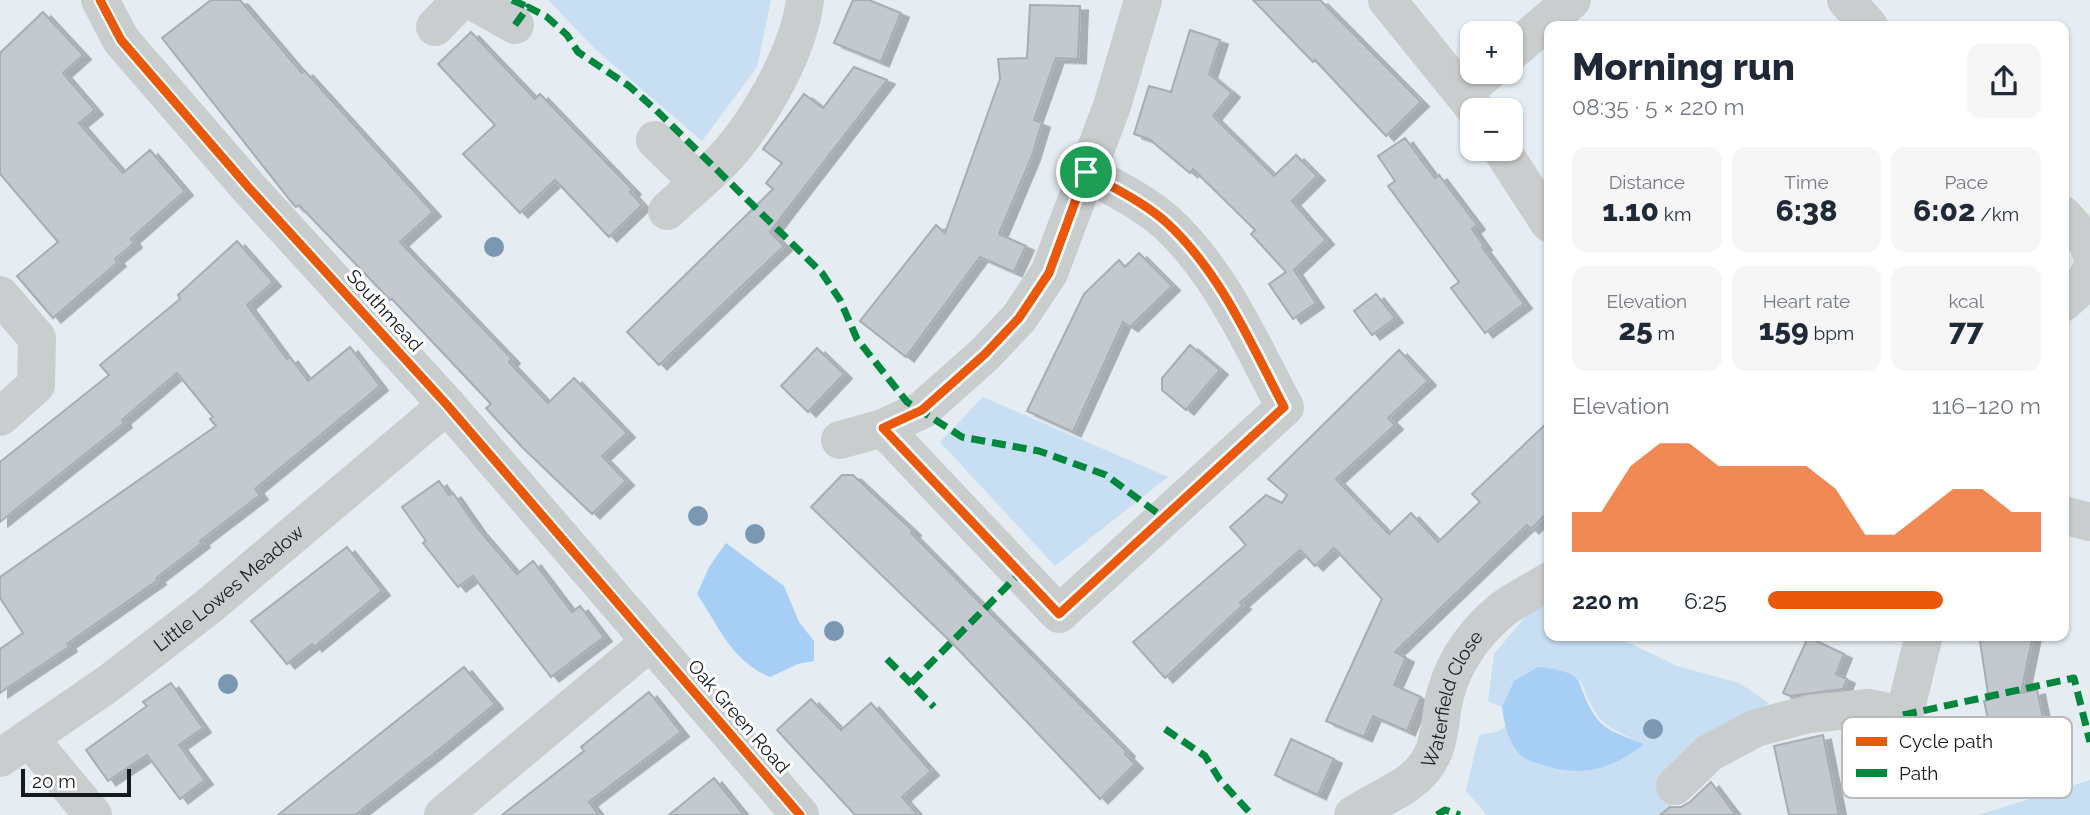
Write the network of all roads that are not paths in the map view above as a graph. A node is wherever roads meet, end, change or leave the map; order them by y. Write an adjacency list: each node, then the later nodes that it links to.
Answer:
1 (100, 0): 23 (street, Southmead)
2 (470, 0): 11 (street)
3 (804, 0): 17 (street)
4 (1143, 0): 16 (street)
5 (1387, 0): 13 (street)
6 (1572, 0): 8 (street)
7 (1846, 0): 9 (street)
8 (1547, 21)
9 (1865, 21)
10 (1544, 24): 12 (street)
11 (515, 25)
12 (1523, 42)
13 (1476, 91)
14 (655, 140): 17 (street)
15 (1509, 161): 19 (street)
16 (1086, 172): 25 (street); 25 (street)
17 (698, 182): 18 (street)
18 (667, 211)
19 (1544, 215)
20 (2084, 245): 22 (street)
21 (0, 295): 24 (street)
22 (2069, 298)
23 (447, 405): 31 (street, Southmead); 33 (street, Little Lowes Meadow)
24 (0, 417)
25 (883, 428): 26 (street)
26 (840, 440)
27 (2069, 517): 28 (street)
28 (2090, 522)
29 (1544, 584): 38 (street, Waterfield Close)
30 (1922, 641): 32 (street)
31 (650, 642): 36 (street); 37 (street, Oak Green Road)
32 (1903, 715): 34 (street)
33 (14, 748): 35 (street)
34 (1675, 786)
35 (93, 815)
36 (443, 815)
37 (800, 815)
38 (1353, 815)

